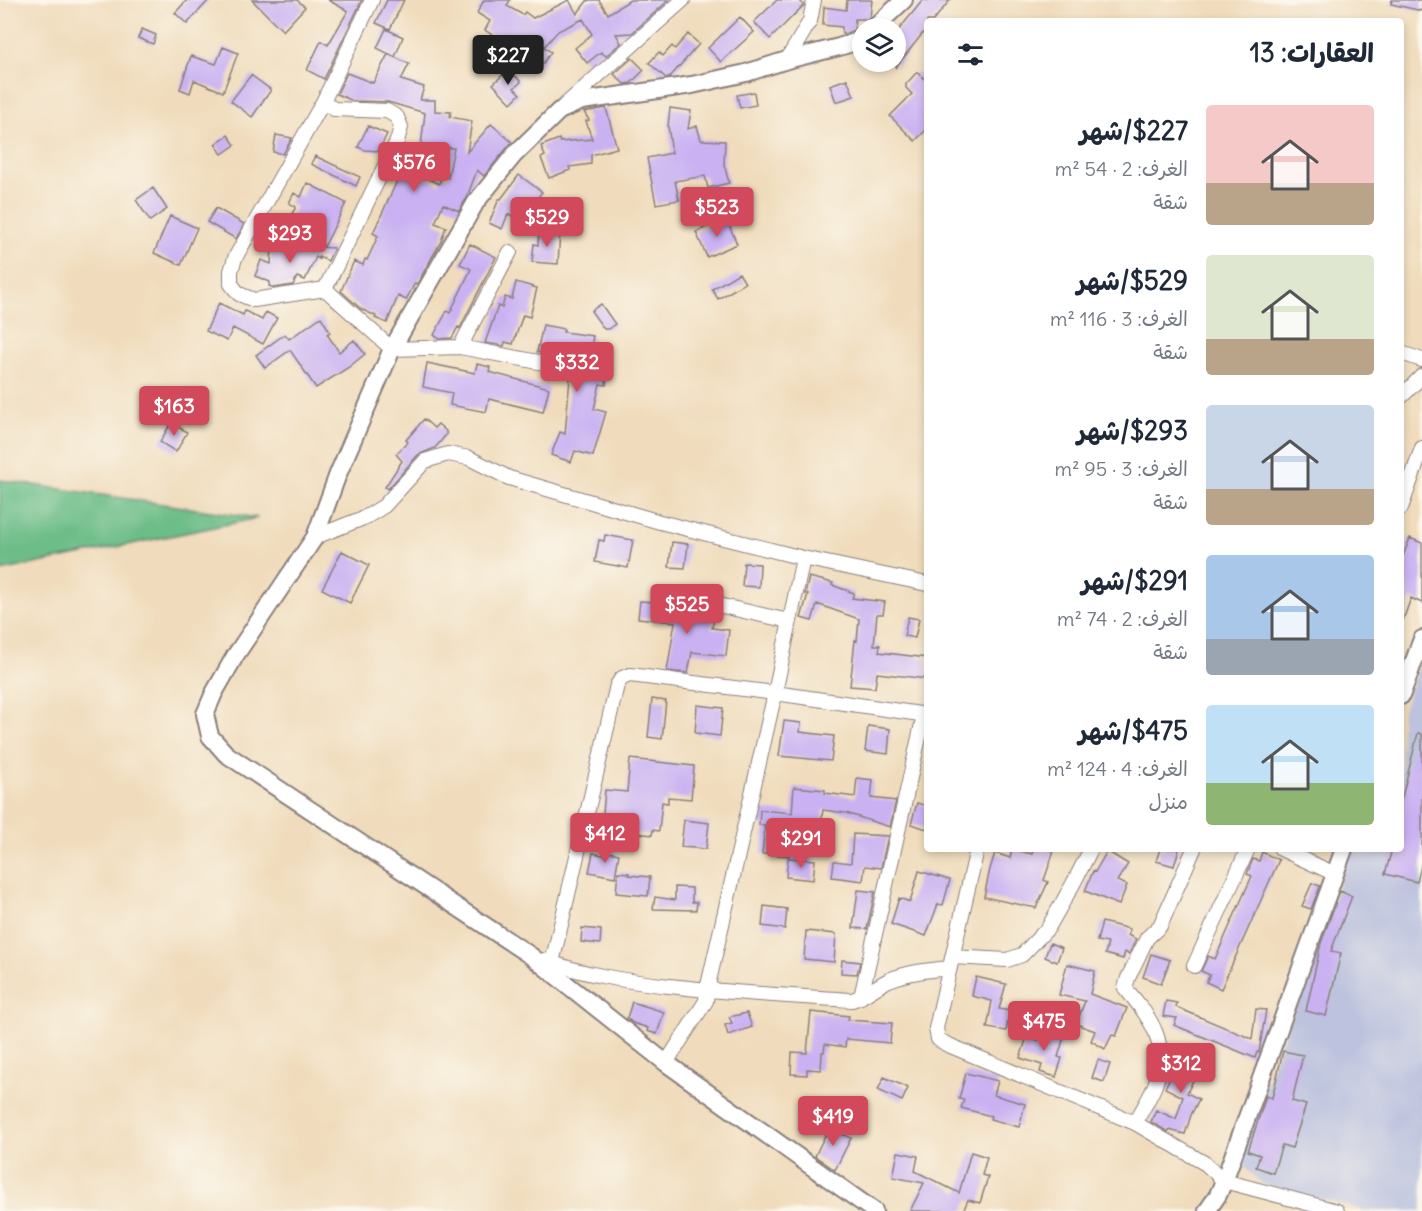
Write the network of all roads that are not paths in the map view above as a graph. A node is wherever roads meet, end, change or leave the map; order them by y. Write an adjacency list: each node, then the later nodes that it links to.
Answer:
1 (372, 0): 8 (street)
2 (683, 0): 9 (street)
3 (814, 0): 7 (street)
4 (904, 0): 5 (street)
5 (885, 18)
6 (852, 43): 7 (street)
7 (787, 60): 9 (street)
8 (323, 102): 11 (street); 11 (street)
9 (559, 111): 13 (street)
10 (510, 252): 12 (street)
11 (325, 289): 13 (street)
12 (460, 347): 13 (street); 16 (street)
13 (392, 349): 21 (street)
14 (1404, 353): 15 (street)
15 (1422, 360)
16 (565, 367)
17 (1422, 376): 18 (street)
18 (1404, 394)
19 (1422, 448): 20 (street)
20 (1404, 499)
21 (315, 537): 22 (street); 38 (street)
22 (803, 558): 23 (street); 25 (street)
23 (924, 583)
24 (682, 597): 25 (street)
25 (789, 621): 28 (street)
26 (1422, 639): 27 (street)
27 (1404, 688)
28 (775, 693): 29 (street); 40 (street); 42 (street)
29 (924, 715)
30 (924, 724): 43 (street)
31 (976, 852): 39 (street)
32 (1089, 852): 39 (street)
33 (1193, 852): 45 (street)
34 (1247, 852): 41 (street)
35 (1287, 852): 37 (street)
36 (1343, 852): 37 (street)
37 (1335, 874): 46 (street)
38 (531, 956): 40 (street); 44 (street)
39 (951, 962): 43 (street); 45 (street)
40 (552, 963): 42 (street)
41 (1194, 966)
42 (707, 990): 43 (street); 44 (street)
43 (861, 997)
44 (666, 1063): 47 (street)
45 (1135, 1123): 46 (street)
46 (1224, 1181): 48 (street); 49 (street)
47 (874, 1211)
48 (1207, 1211)
49 (1336, 1211)

